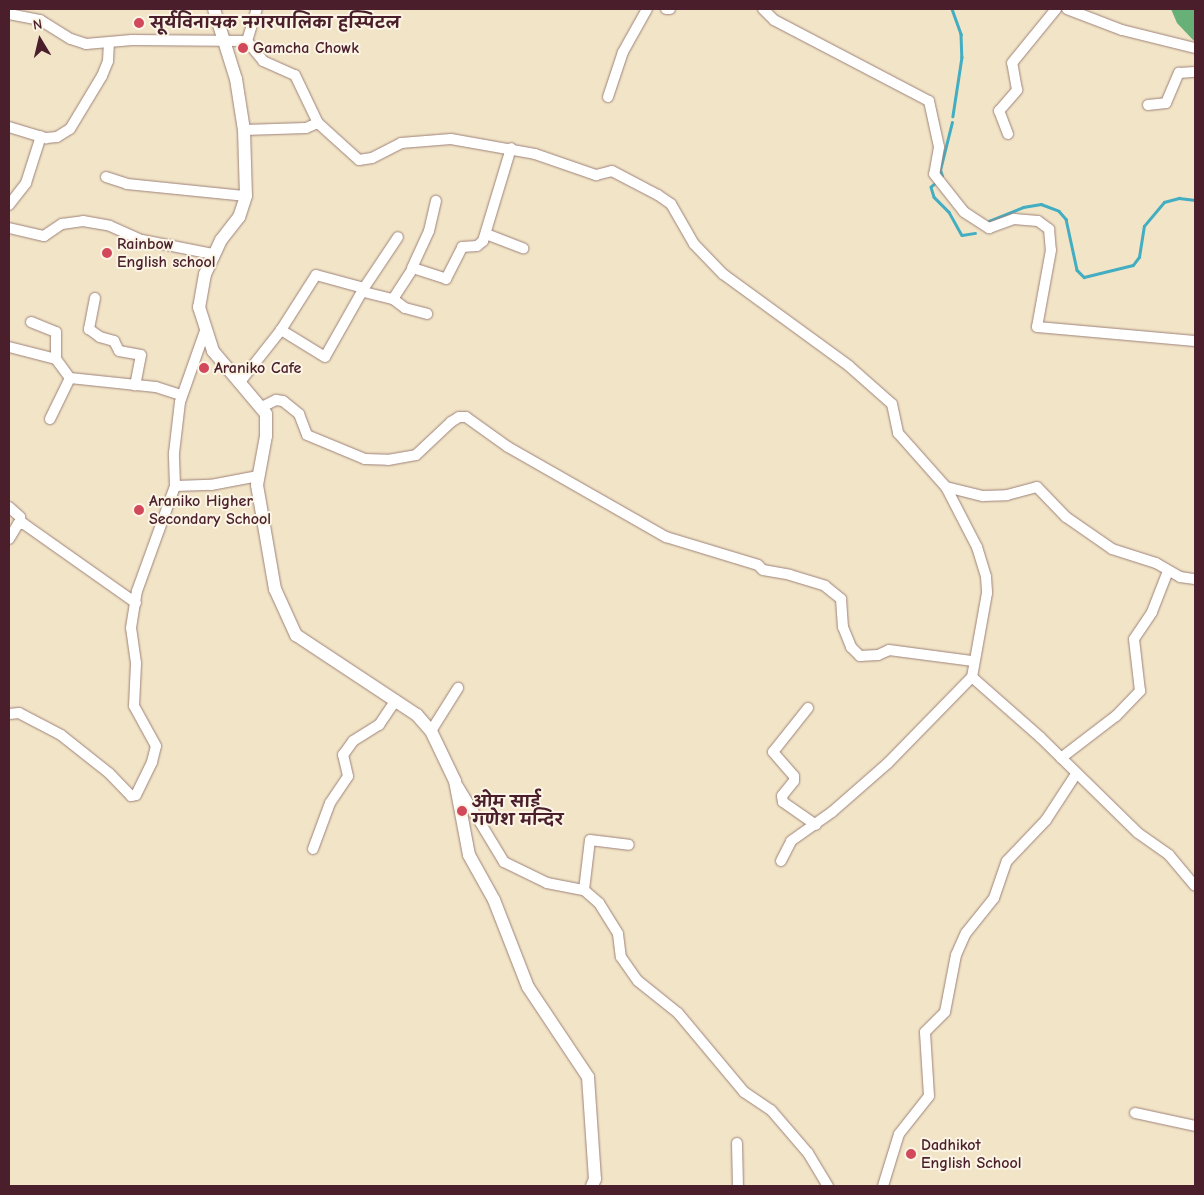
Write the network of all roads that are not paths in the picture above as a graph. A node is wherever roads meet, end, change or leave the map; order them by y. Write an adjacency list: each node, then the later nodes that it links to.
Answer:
1 (214, 9): 10 (street)
2 (257, 9): 11 (street)
3 (647, 9): 15 (street)
4 (666, 9): 5 (street)
5 (670, 9)
6 (763, 9): 40 (street)
7 (1056, 9): 20 (street)
8 (1067, 9): 13 (street)
9 (9, 14): 12 (street)
10 (224, 40): 11 (street); 12 (street); 19 (street)
11 (247, 41): 17 (street)
12 (109, 44): 21 (street)
13 (1195, 48)
14 (1195, 72): 16 (street)
15 (608, 97)
16 (1148, 104)
17 (318, 122): 19 (street); 22 (street)
18 (9, 127): 21 (street)
19 (244, 130): 24 (street)
20 (1008, 134)
21 (40, 136): 26 (street)
22 (511, 148): 28 (street); 51 (street)
23 (106, 177): 24 (street)
24 (246, 196): 31 (street)
25 (436, 201): 32 (street)
26 (9, 205)
27 (9, 228): 31 (street)
28 (486, 234): 30 (street); 32 (street)
29 (398, 237): 33 (street)
30 (523, 248)
31 (213, 254): 39 (street)
32 (412, 268): 35 (street)
33 (364, 290): 35 (street); 38 (street); 38 (street)
34 (95, 298): 45 (street)
35 (393, 299): 36 (street)
36 (427, 314)
37 (32, 322): 42 (street)
38 (282, 330): 44 (street)
39 (205, 331): 44 (street); 46 (street)
40 (1195, 341)
41 (9, 347): 42 (street)
42 (56, 359): 43 (street)
43 (70, 378): 45 (street); 48 (street)
44 (240, 382): 47 (street)
45 (135, 384): 46 (street)
46 (181, 395): 50 (street)
47 (262, 407): 49 (street); 58 (street)
48 (50, 419)
49 (258, 476): 50 (street); 61 (street)
50 (175, 486): 57 (street)
51 (946, 487): 55 (street); 58 (street)
52 (9, 507): 53 (street)
53 (21, 523): 54 (street); 57 (street)
54 (9, 539)
55 (1168, 571): 56 (street); 65 (street)
56 (1195, 579)
57 (136, 603): 63 (street)
58 (973, 661): 59 (street)
59 (972, 677): 65 (street); 68 (street)
60 (458, 688): 64 (street)
61 (396, 700): 64 (street); 70 (street)
62 (808, 708): 68 (street)
63 (9, 714)
64 (431, 732): 67 (street)
65 (1061, 758): 66 (street)
66 (1076, 774): 72 (street); 80 (street)
67 (455, 781): 73 (street); 77 (street)
68 (816, 825): 71 (street)
69 (629, 845): 73 (street)
70 (313, 849)
71 (781, 862)
72 (1195, 886)
73 (584, 890): 79 (street)
74 (1135, 1113): 75 (street)
75 (1195, 1126)
76 (737, 1143): 78 (street)
77 (592, 1186)
78 (738, 1186)
79 (828, 1186)
80 (883, 1186)

